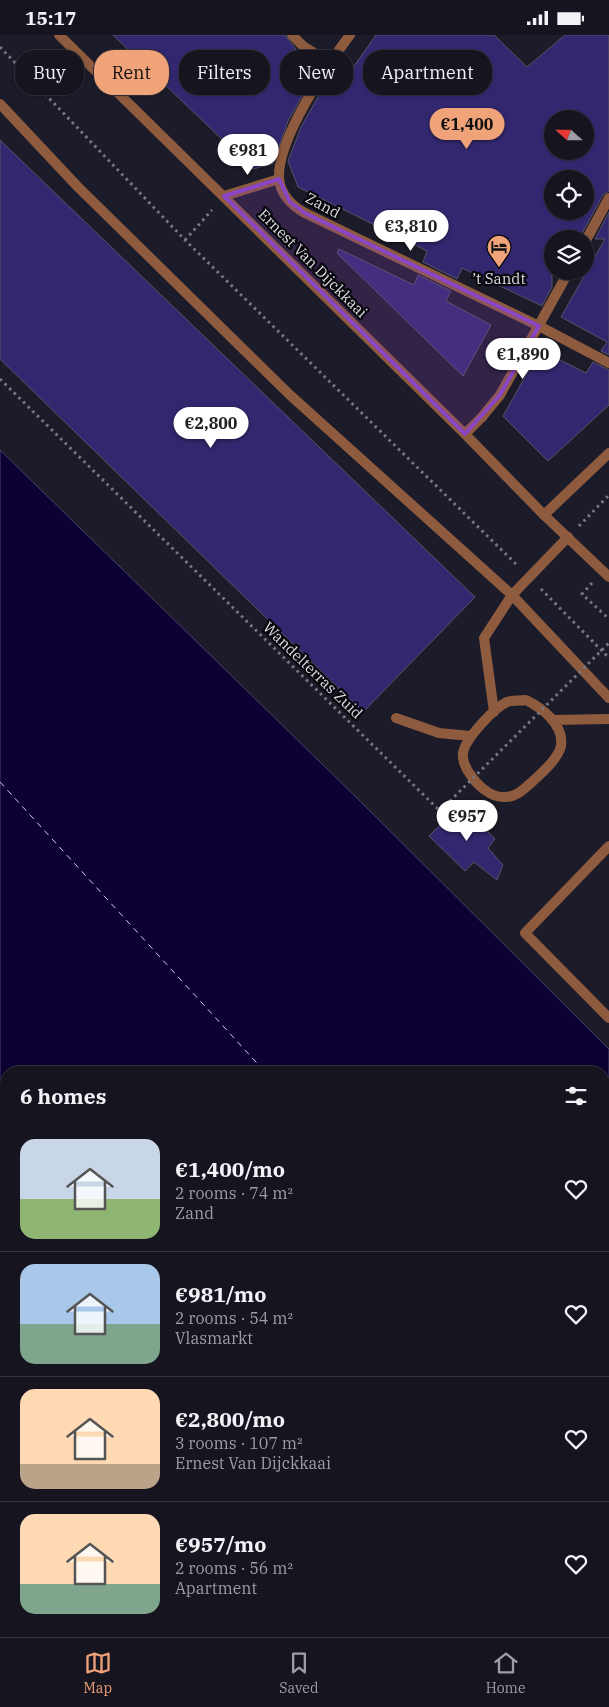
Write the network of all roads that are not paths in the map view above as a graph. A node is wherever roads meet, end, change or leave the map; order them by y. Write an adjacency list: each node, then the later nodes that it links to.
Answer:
1 (59, 35): 9 (street, Ernest Van Dijckkaai)
2 (292, 35): 4 (street)
3 (350, 35): 5 (street)
4 (309, 50)
5 (339, 50)
6 (312, 95): 8 (street)
7 (0, 104): 20 (street)
8 (279, 179): 9 (street); 13 (street, Zand)
9 (224, 196): 15 (street, Ernest Van Dijckkaai)
10 (609, 198): 11 (street)
11 (592, 230)
12 (564, 280): 13 (street)
13 (539, 326): 14 (street, Zand); 15 (street)
14 (609, 363)
15 (465, 434): 17 (street, Ernest Van Dijckkaai)
16 (609, 453): 17 (street)
17 (544, 515): 18 (street, Ernest Van Dijckkaai)
18 (568, 537): 19 (street, Ernest Van Dijckkaai); 20 (street)
19 (609, 577)
20 (512, 595): 21 (street); 22 (street)
21 (609, 698)
22 (494, 712): 25 (street); 26 (street)
23 (396, 718): 26 (street)
24 (609, 719): 25 (street)
25 (552, 720): 26 (street)
26 (470, 736)
27 (609, 846): 28 (street)
28 (609, 1018)

